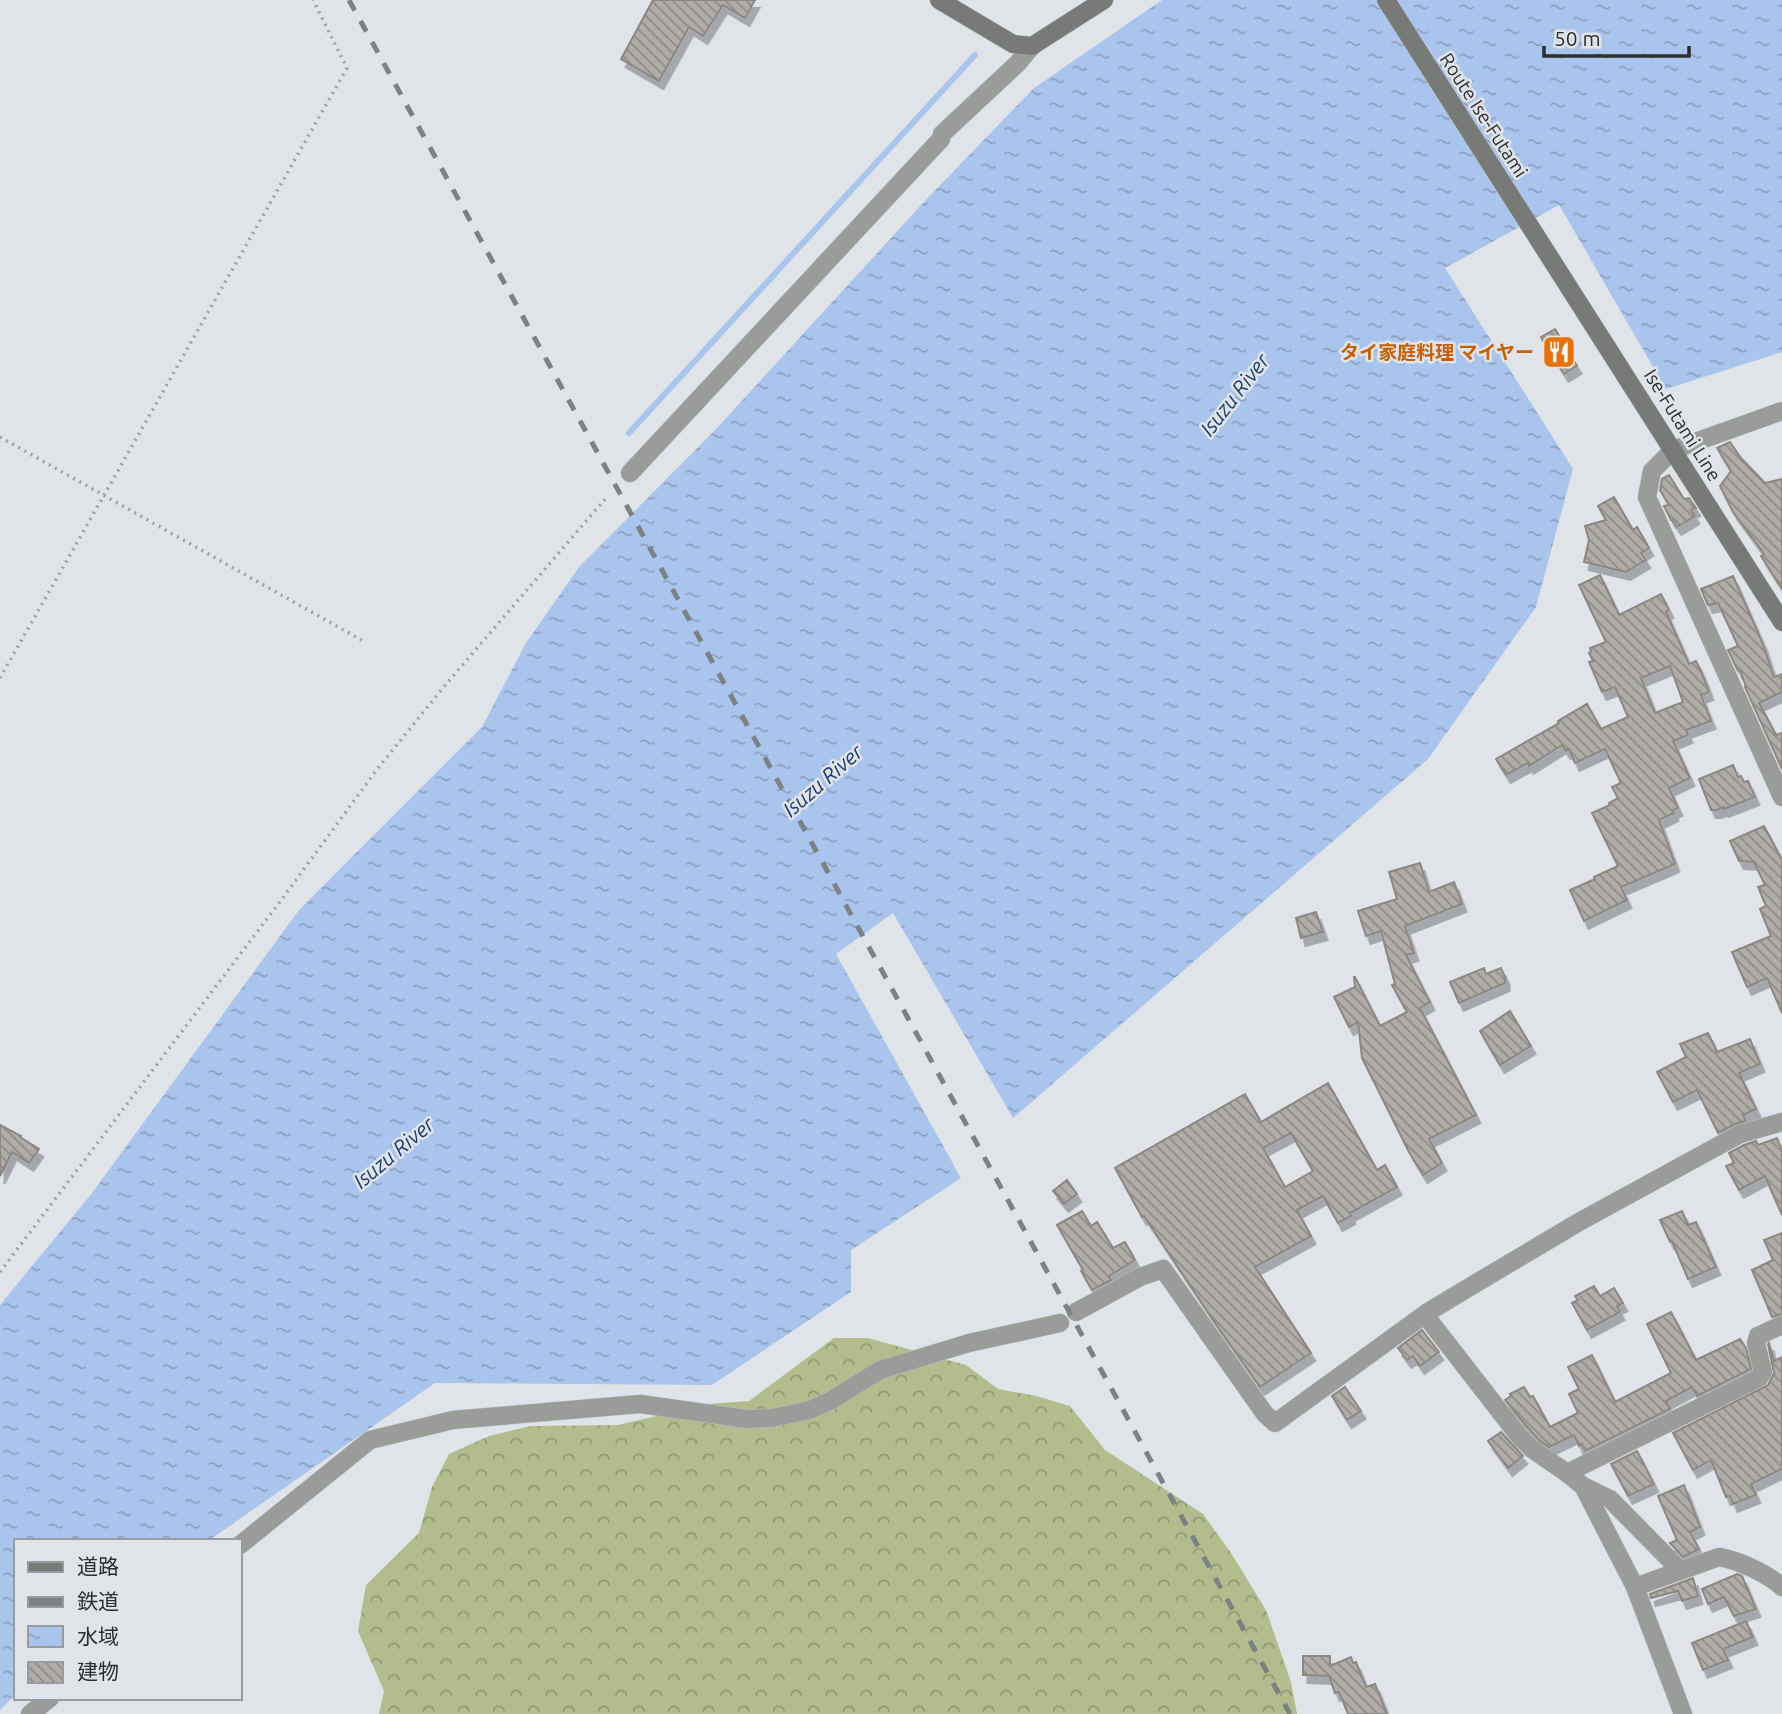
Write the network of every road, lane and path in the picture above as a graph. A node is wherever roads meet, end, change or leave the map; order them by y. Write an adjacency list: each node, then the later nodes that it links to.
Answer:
1 (313, 0): 11 (path)
2 (939, 0): 5 (main road)
3 (1104, 0): 5 (main road)
4 (1387, 0): 6 (main road, Route Ise-Futami)
5 (1032, 46): 10 (street)
6 (1547, 252): 9 (main road, Ise-Futami Line)
7 (1782, 411): 9 (street)
8 (0, 437): 11 (path)
9 (1673, 450): 13 (main road, Ise-Futami Line); 16 (street)
10 (630, 473)
11 (103, 494): 14 (path); 15 (path)
12 (606, 498): 18 (path)
13 (1782, 622)
14 (365, 642)
15 (0, 678)
16 (1782, 797)
17 (1782, 1122): 20 (street)
18 (0, 1272)
19 (1076, 1312): 20 (street)
20 (1424, 1315): 23 (street)
21 (1060, 1323): 25 (street)
22 (1782, 1325): 23 (street)
23 (1567, 1473): 24 (street)
24 (1583, 1486): 26 (street); 27 (street)
25 (242, 1543)
26 (1679, 1570): 27 (street); 28 (street)
27 (1634, 1587): 31 (street)
28 (1782, 1587)
29 (48, 1700): 30 (street)
30 (30, 1714)
31 (1683, 1714)

